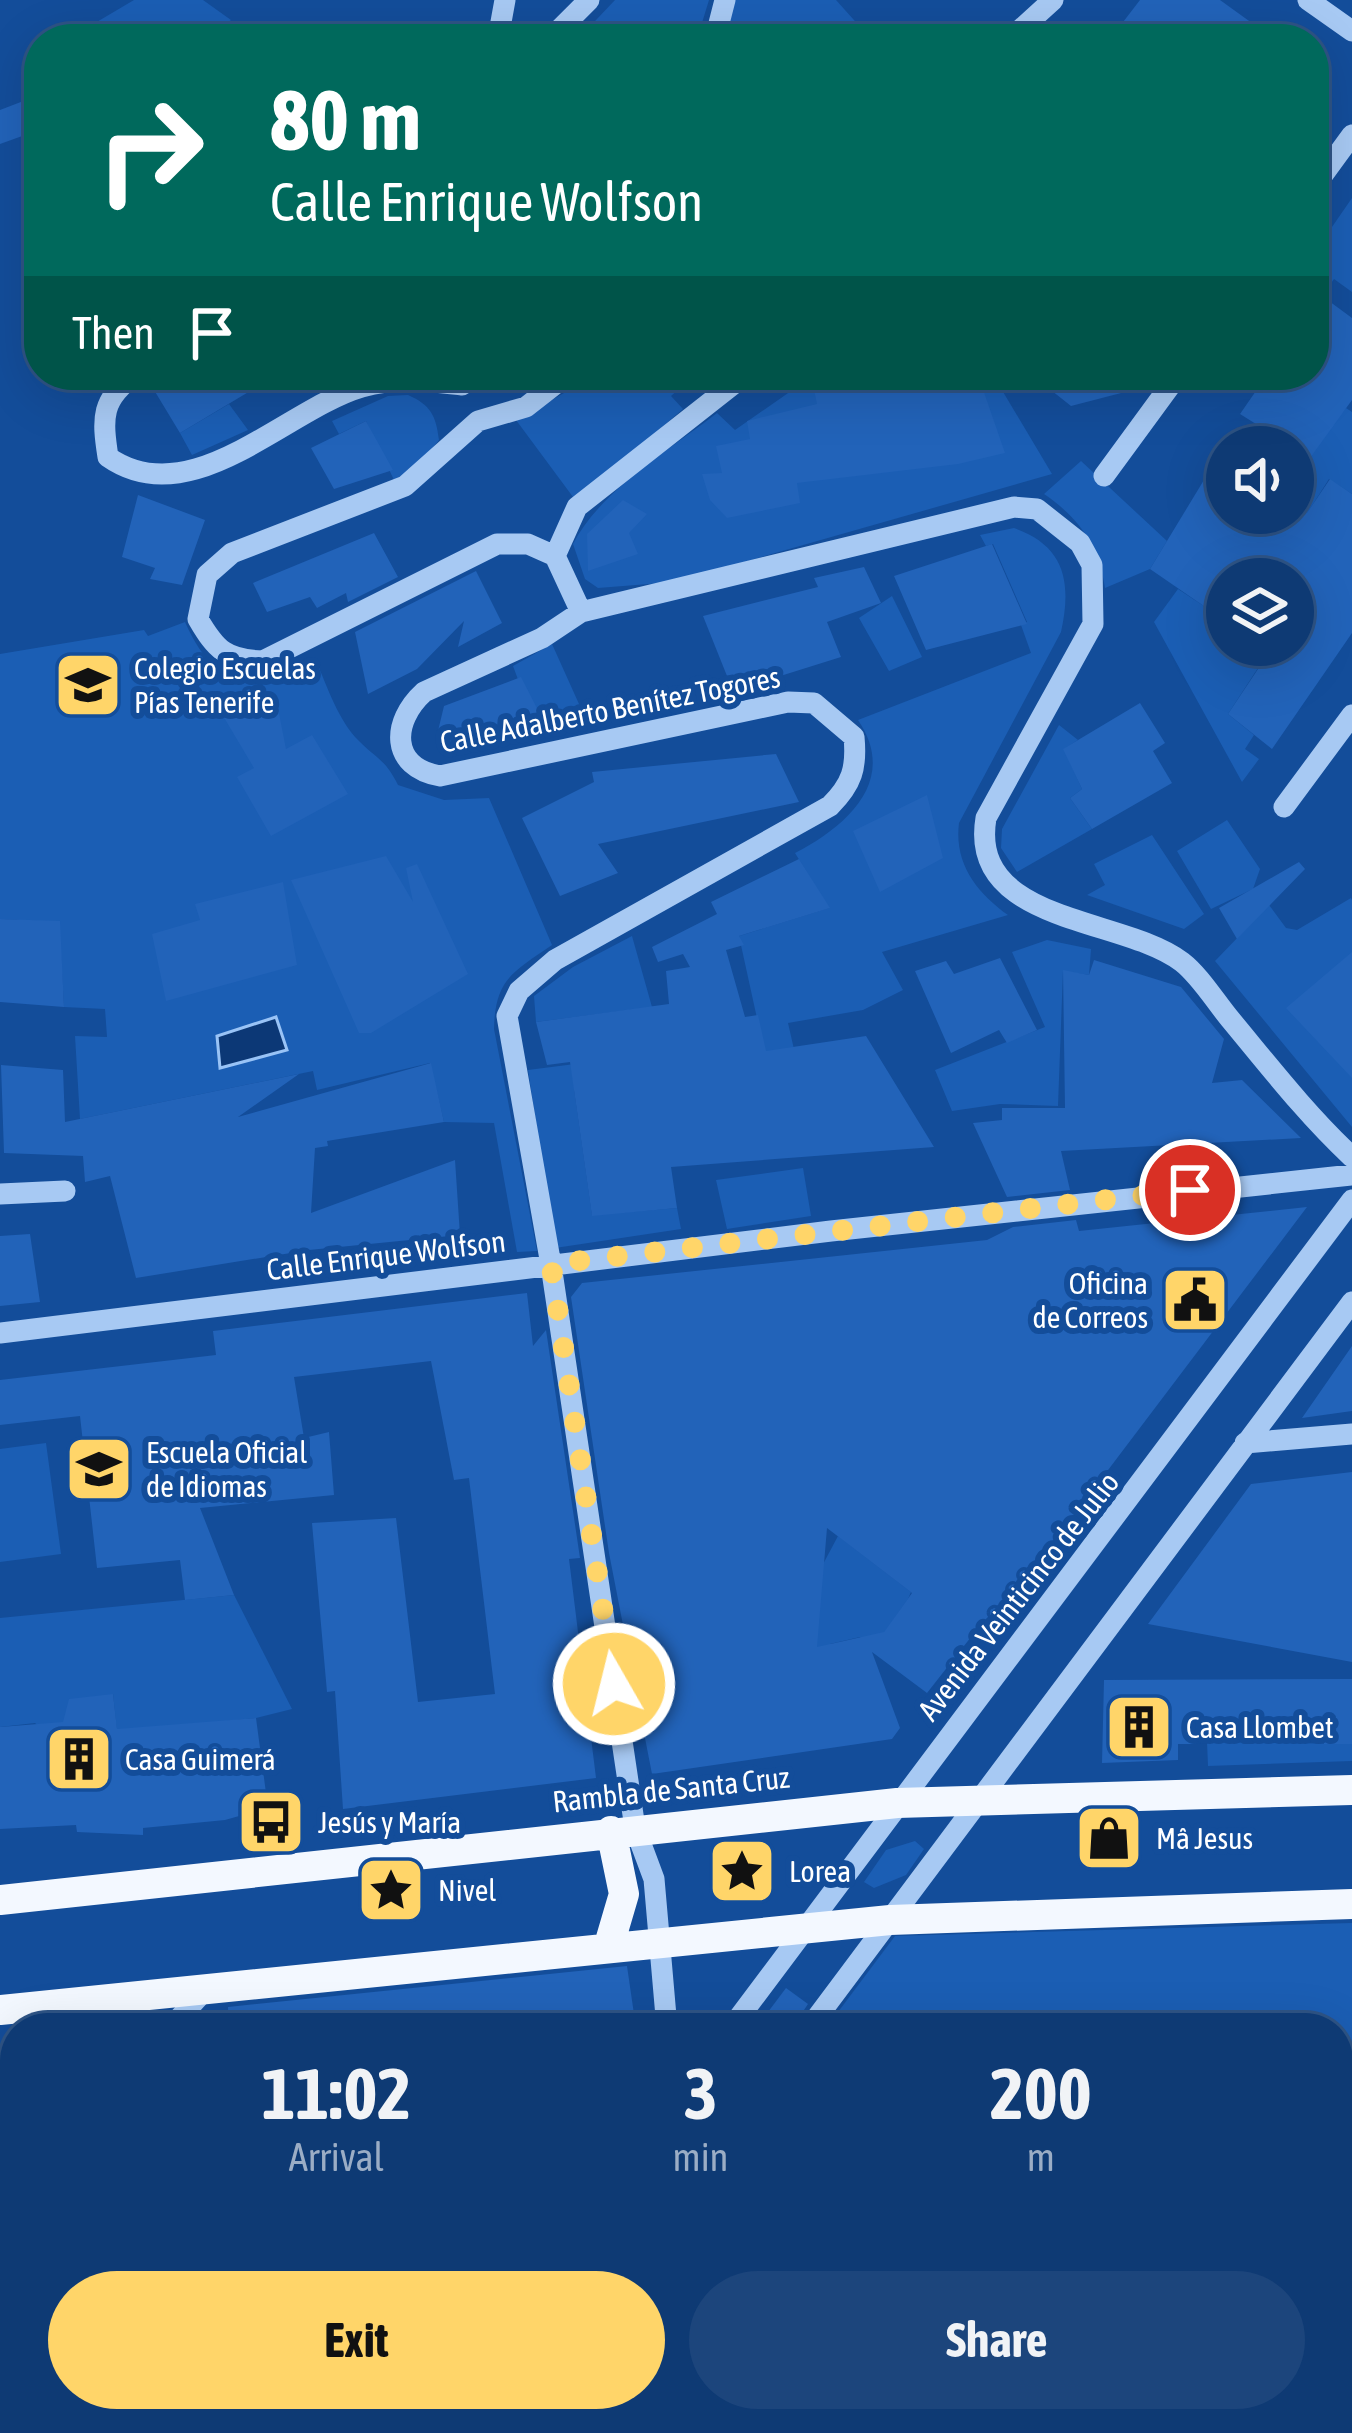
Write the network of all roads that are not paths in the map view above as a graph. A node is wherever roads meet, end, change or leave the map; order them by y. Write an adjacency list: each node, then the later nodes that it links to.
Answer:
1 (589, 0): 4 (street)
2 (1053, 0): 5 (street)
3 (1308, 0): 6 (street)
4 (565, 24)
5 (1027, 24)
6 (1352, 31)
7 (1352, 134): 8 (street)
8 (1329, 166)
9 (114, 390): 10 (street)
10 (354, 390)
11 (470, 390): 15 (street)
12 (547, 390): 15 (street)
13 (726, 390): 17 (street)
14 (1167, 390): 16 (street)
15 (478, 421): 17 (street)
16 (1104, 476)
17 (555, 556): 18 (street)
18 (581, 612): 21 (street); 26 (street, Calle Adalberto Benítez Togores)
19 (1352, 715): 20 (street)
20 (1284, 807)
21 (1352, 1156)
22 (1352, 1174): 26 (street, Calle Enrique Wolfson)
23 (65, 1192): 24 (street)
24 (0, 1194)
25 (1352, 1201): 33 (street, Avenida Veinticinco de Julio)
26 (551, 1264): 28 (street, Calle Enrique Wolfson); 34 (street)
27 (1352, 1302): 30 (street)
28 (0, 1333)
29 (1352, 1434): 30 (street)
30 (1245, 1443): 32 (street)
31 (1352, 1790): 32 (main road, Rambla de Santa Cruz)
32 (978, 1801): 33 (main road, Rambla de Santa Cruz); 37 (street)
33 (897, 1802): 34 (main road, Rambla de Santa Cruz); 38 (street, Avenida Veinticinco de Julio)
34 (623, 1829): 35 (main road, Rambla de Santa Cruz); 39 (street); 40 (main road)
35 (0, 1900)
36 (1352, 1904): 37 (main road)
37 (890, 1920): 38 (main road); 46 (street)
38 (806, 1927): 39 (main road); 45 (street, Avenida Veinticinco de Julio)
39 (656, 1941): 40 (main road); 44 (street)
40 (609, 1945): 41 (main road)
41 (208, 1988): 42 (main road); 43 (street)
42 (0, 2010)
43 (184, 2013)
44 (665, 2013)
45 (742, 2013)
46 (820, 2013)

